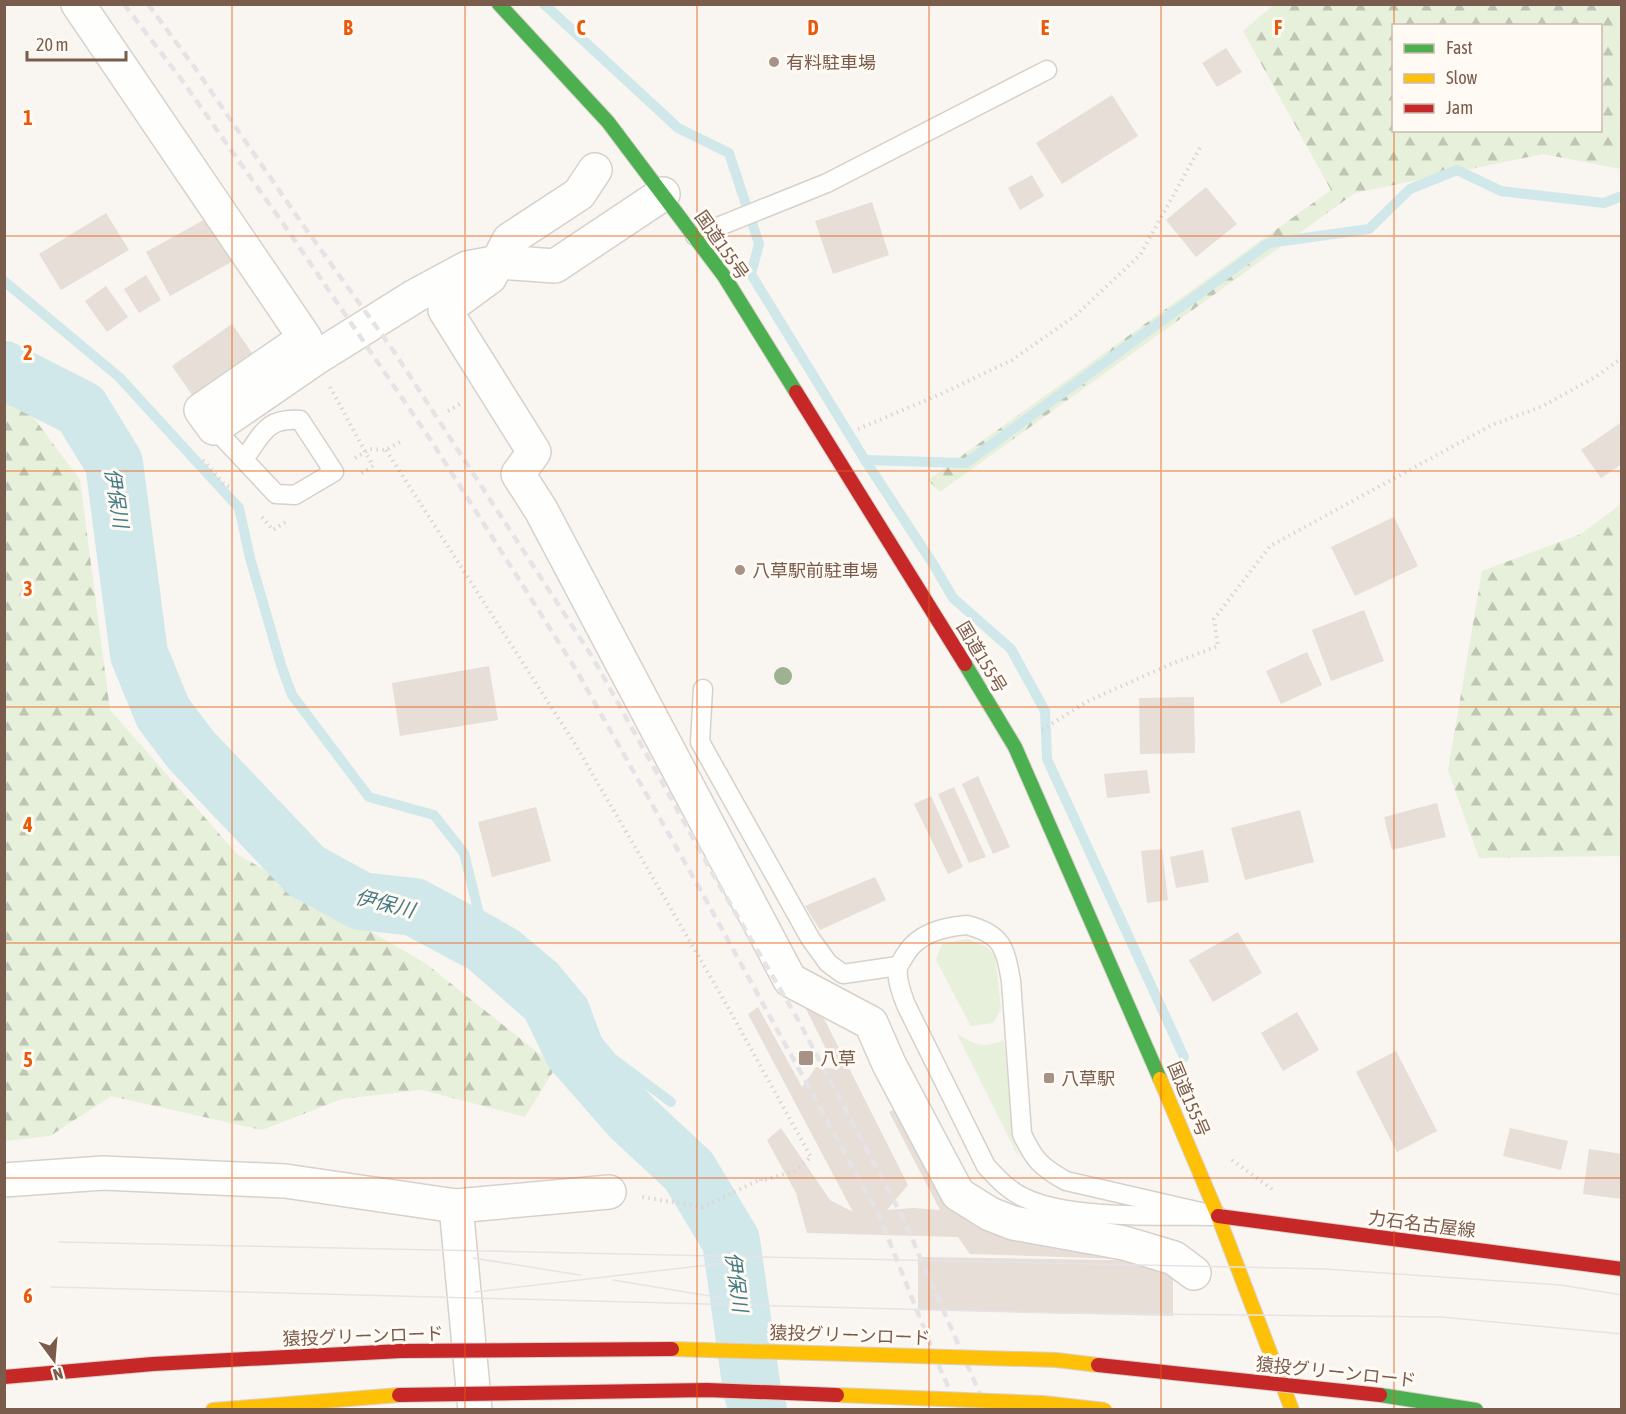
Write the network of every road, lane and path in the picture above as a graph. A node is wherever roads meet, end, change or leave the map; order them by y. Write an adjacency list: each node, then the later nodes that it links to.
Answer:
1 (78, 4): 10 (street)
2 (500, 4): 6 (main road, 国道155号)
3 (1047, 70): 7 (lane)
4 (1202, 144): 12 (path)
5 (595, 170): 8 (street)
6 (663, 194): 7 (main road, 国道155号); 8 (street)
7 (695, 236): 12 (main road, 国道155号)
8 (499, 262): 10 (street); 24 (street)
9 (1622, 358): 17 (path)
10 (214, 428): 14 (lane)
11 (403, 440): 13 (path)
12 (828, 442): 17 (main road, 国道155号)
13 (386, 450): 15 (path); 20 (path)
14 (244, 459): 15 (lane); 15 (lane)
15 (334, 472)
16 (703, 689): 18 (lane)
17 (1015, 747): 22 (main road, 国道155号)
18 (898, 966): 22 (lane); 22 (lane)
19 (4, 1180): 21 (street)
20 (609, 1192): 21 (street)
21 (456, 1206): 29 (street)
22 (1218, 1216): 23 (main road, 力石名古屋線); 31 (main road, 国道155号)
23 (1622, 1269)
24 (1194, 1274)
25 (4, 1377): 26 (main road, 猿投グリーンロード, bridge)
26 (1423, 1400): 27 (main road); 32 (main road, 猿投グリーンロード)
27 (1491, 1408)
28 (213, 1410): 30 (main road, bridge)
29 (475, 1410)
30 (1106, 1410)
31 (1293, 1410)
32 (1476, 1410)

